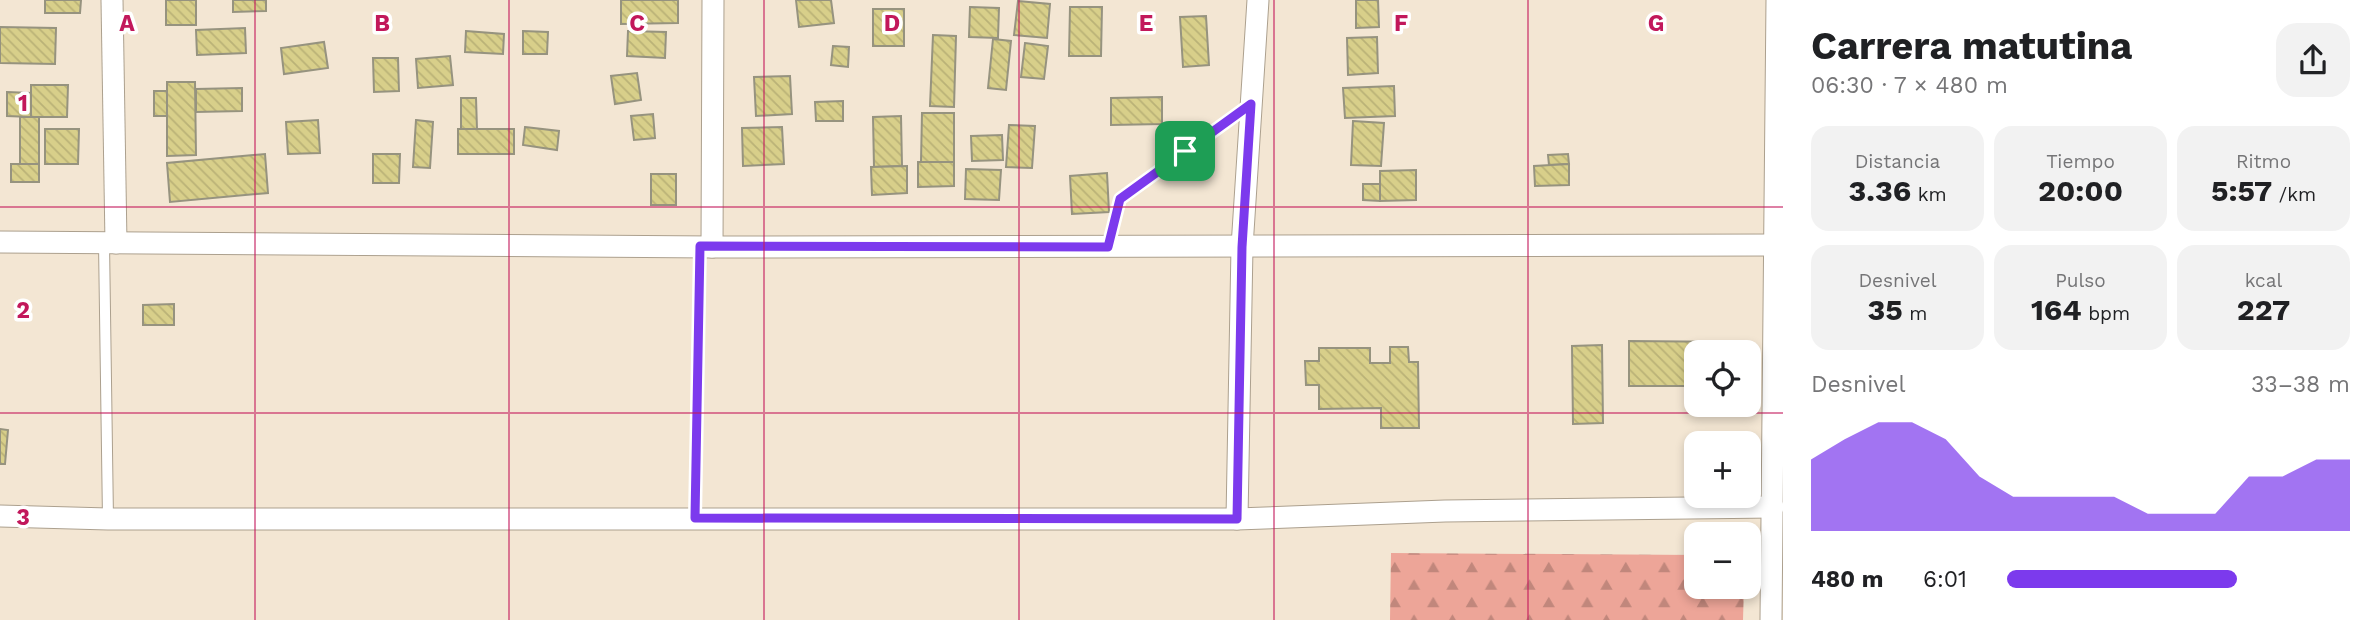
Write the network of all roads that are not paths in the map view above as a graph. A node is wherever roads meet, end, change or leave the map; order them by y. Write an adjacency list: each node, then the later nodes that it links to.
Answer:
1 (112, 0): 7 (street)
2 (713, 0): 9 (street)
3 (1258, 0): 10 (street)
4 (1777, 0): 5 (street)
5 (1779, 219): 8 (street)
6 (0, 242): 7 (street)
7 (110, 243): 9 (street); 13 (lane)
8 (1774, 245): 10 (street); 11 (street)
9 (706, 246): 10 (street)
10 (1242, 247): 14 (street)
11 (1773, 507): 14 (street); 15 (street)
12 (0, 516): 13 (street)
13 (108, 519): 14 (street)
14 (1237, 519)
15 (1778, 545): 16 (street)
16 (1771, 620)

